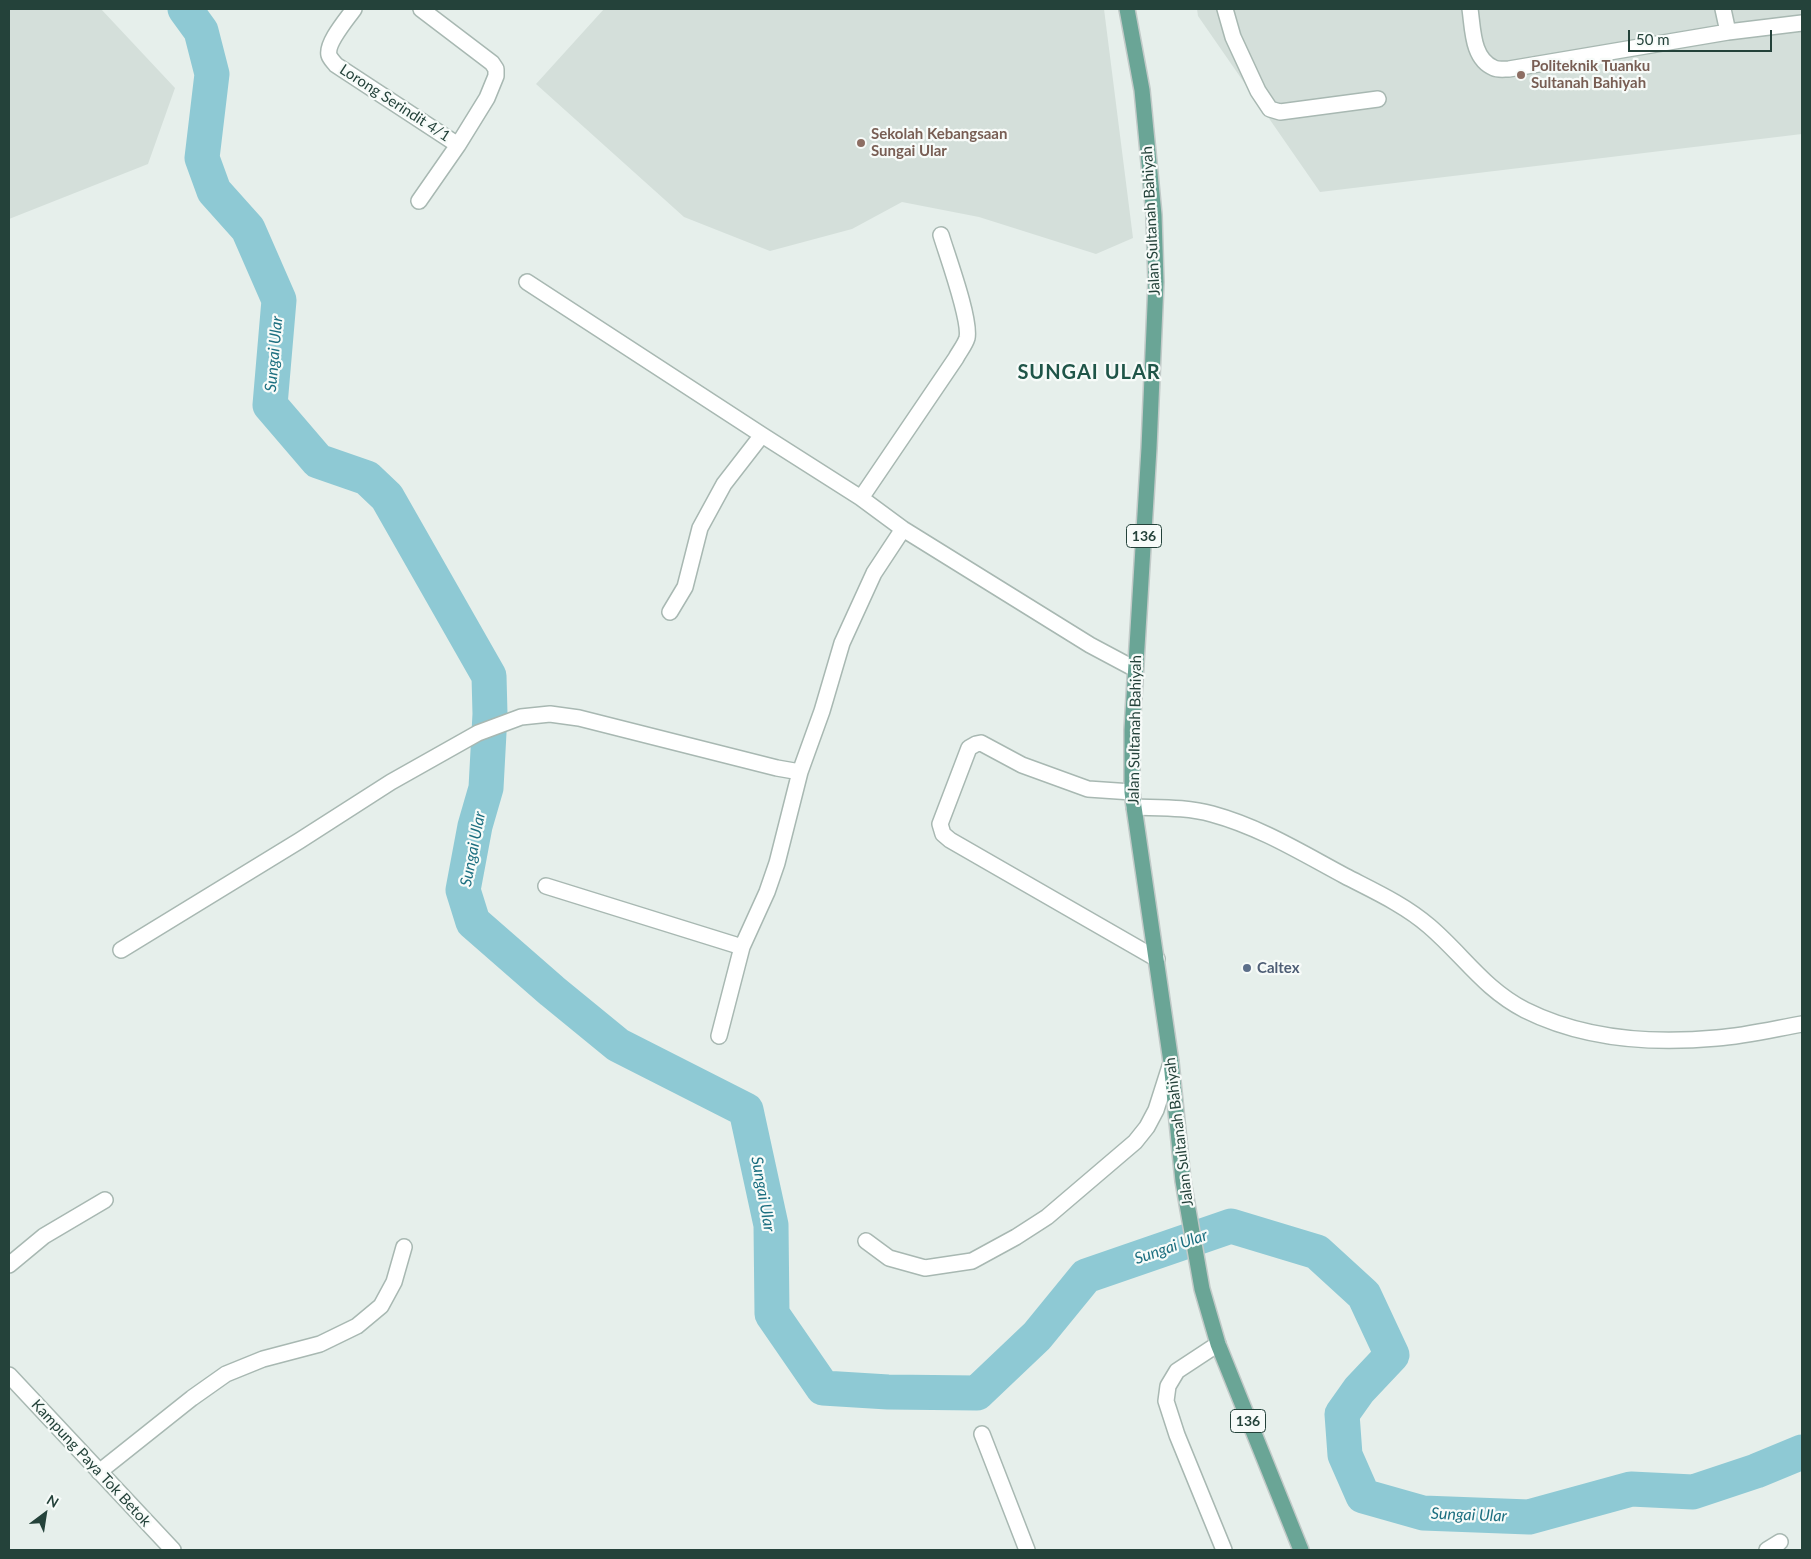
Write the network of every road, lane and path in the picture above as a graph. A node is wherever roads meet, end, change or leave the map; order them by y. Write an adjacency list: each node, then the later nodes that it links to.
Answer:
1 (354, 9): 10 (street, Lorong Serindit 4/1)
2 (422, 9): 10 (street)
3 (1127, 9): 18 (main road, Jalan Sultanah Bahiyah / 136)
4 (1225, 9): 9 (street)
5 (1470, 9): 8 (street)
6 (1723, 9): 8 (street)
7 (1802, 23): 8 (street)
8 (1728, 32)
9 (1378, 99)
10 (458, 145): 11 (street)
11 (419, 201)
12 (940, 235): 15 (street)
13 (527, 282): 14 (street)
14 (762, 435): 15 (street); 17 (street)
15 (861, 498): 16 (street)
16 (903, 529): 18 (street); 19 (street)
17 (670, 612)
18 (1135, 669): 20 (main road, Jalan Sultanah Bahiyah / 136)
19 (800, 772): 23 (street); 24 (street)
20 (1132, 792): 21 (main road, Jalan Sultanah Bahiyah / 136); 25 (street)
21 (1134, 807): 25 (main road, Jalan Sultanah Bahiyah / 136); 26 (street)
22 (546, 886): 23 (street)
23 (742, 947): 27 (street)
24 (121, 950)
25 (1157, 959): 28 (main road, Jalan Sultanah Bahiyah / 136)
26 (1802, 1024)
27 (719, 1036)
28 (1171, 1062): 30 (street); 33 (main road, Jalan Sultanah Bahiyah / 136)
29 (105, 1200): 32 (street)
30 (866, 1241)
31 (404, 1247): 36 (street)
32 (9, 1265)
33 (1218, 1344): 39 (street); 40 (main road, Jalan Sultanah Bahiyah / 136)
34 (9, 1375): 36 (street, Kampung Paya Tok Betok)
35 (982, 1434): 38 (street)
36 (99, 1472): 37 (street, Kampung Paya Tok Betok)
37 (173, 1550)
38 (1027, 1550)
39 (1224, 1550)
40 (1301, 1550)

